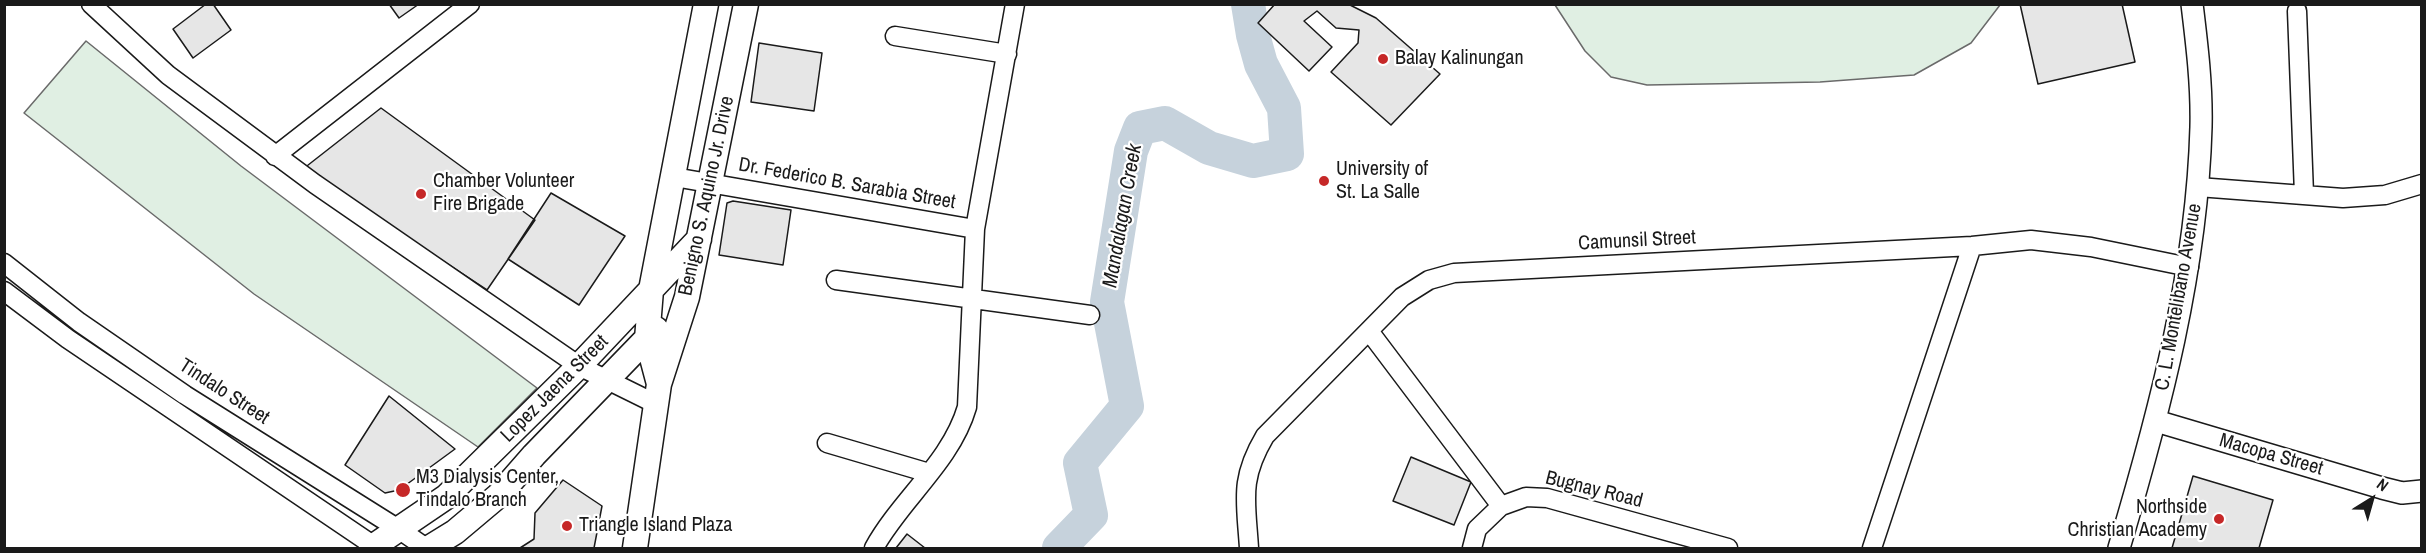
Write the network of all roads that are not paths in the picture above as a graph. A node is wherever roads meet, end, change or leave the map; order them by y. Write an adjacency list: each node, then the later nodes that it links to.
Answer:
1 (91, 4): 10 (street)
2 (470, 4): 10 (street)
3 (706, 4): 11 (main road, Benigno S. Aquino Jr. Drive)
4 (746, 4): 12 (main road, Benigno S. Aquino Jr. Drive)
5 (1015, 4): 9 (street)
6 (2192, 4): 14 (street, C. L. Montelibano Avenue)
7 (2297, 11): 15 (street)
8 (895, 36): 9 (street)
9 (1006, 54): 16 (street)
10 (275, 156): 31 (street)
11 (674, 177): 12 (street, Dr. Federico B. Sarabia Street); 22 (main road, Benigno S. Aquino Jr. Drive)
12 (711, 183): 16 (street, Dr. Federico B. Sarabia Street); 17 (main road, Benigno S. Aquino Jr. Drive)
13 (2421, 184): 15 (street)
14 (2198, 186): 15 (street); 20 (street, C. L. Montelibano Avenue)
15 (2304, 194)
16 (975, 229): 25 (street)
17 (699, 239): 22 (main road, Lopez Jaena Street); 24 (main road, Benigno S. Aquino Jr. Drive)
18 (1972, 246): 20 (street, Camunsil Street); 28 (street, Camunsil Street); 51 (street)
19 (4, 263): 27 (street, Tindalo Street)
20 (2189, 267): 36 (street, C. L. Montelibano Avenue)
21 (836, 280): 25 (street)
22 (651, 290): 30 (main road, Benigno S. Aquino Jr. Drive); 31 (main road, Lopez Jaena Street)
23 (4, 291): 29 (street)
24 (687, 297): 30 (main road, Lopez Jaena Street); 33 (main road, Benigno S. Aquino Jr. Drive)
25 (970, 298): 26 (street); 40 (street)
26 (1090, 315)
27 (79, 322): 29 (street); 34 (street, Tindalo Street)
28 (1369, 331): 42 (street); 48 (street, Camunsil Street)
29 (68, 339): 35 (street)
30 (647, 339): 32 (main road, Lopez Jaena Street); 33 (main road, Benigno S. Aquino Jr. Drive)
31 (579, 366): 32 (street); 37 (main road, Lopez Jaena Street)
32 (607, 380): 33 (street); 39 (main road, Lopez Jaena Street)
33 (658, 394): 46 (main road, Benigno S. Aquino Jr. Drive)
34 (185, 395): 35 (street); 43 (street, Tindalo Street)
35 (174, 411): 44 (street)
36 (2156, 422): 41 (street, Macopa Street); 52 (street, C. L. Montelibano Avenue)
37 (511, 434): 39 (main road); 43 (main road, Lopez Jaena Street)
38 (827, 443): 40 (street)
39 (534, 455): 45 (main road, Lopez Jaena Street)
40 (929, 473): 47 (street)
41 (2421, 491)
42 (1501, 506): 49 (street, Bugnay Road); 50 (street, Bugnay Road)
43 (400, 530): 44 (main road, Lopez Jaena Street); 45 (street, Tindalo Street)
44 (374, 548)
45 (428, 549)
46 (635, 549)
47 (874, 549)
48 (1249, 549)
49 (1472, 549)
50 (1728, 549)
51 (1872, 549)
52 (2119, 549)

